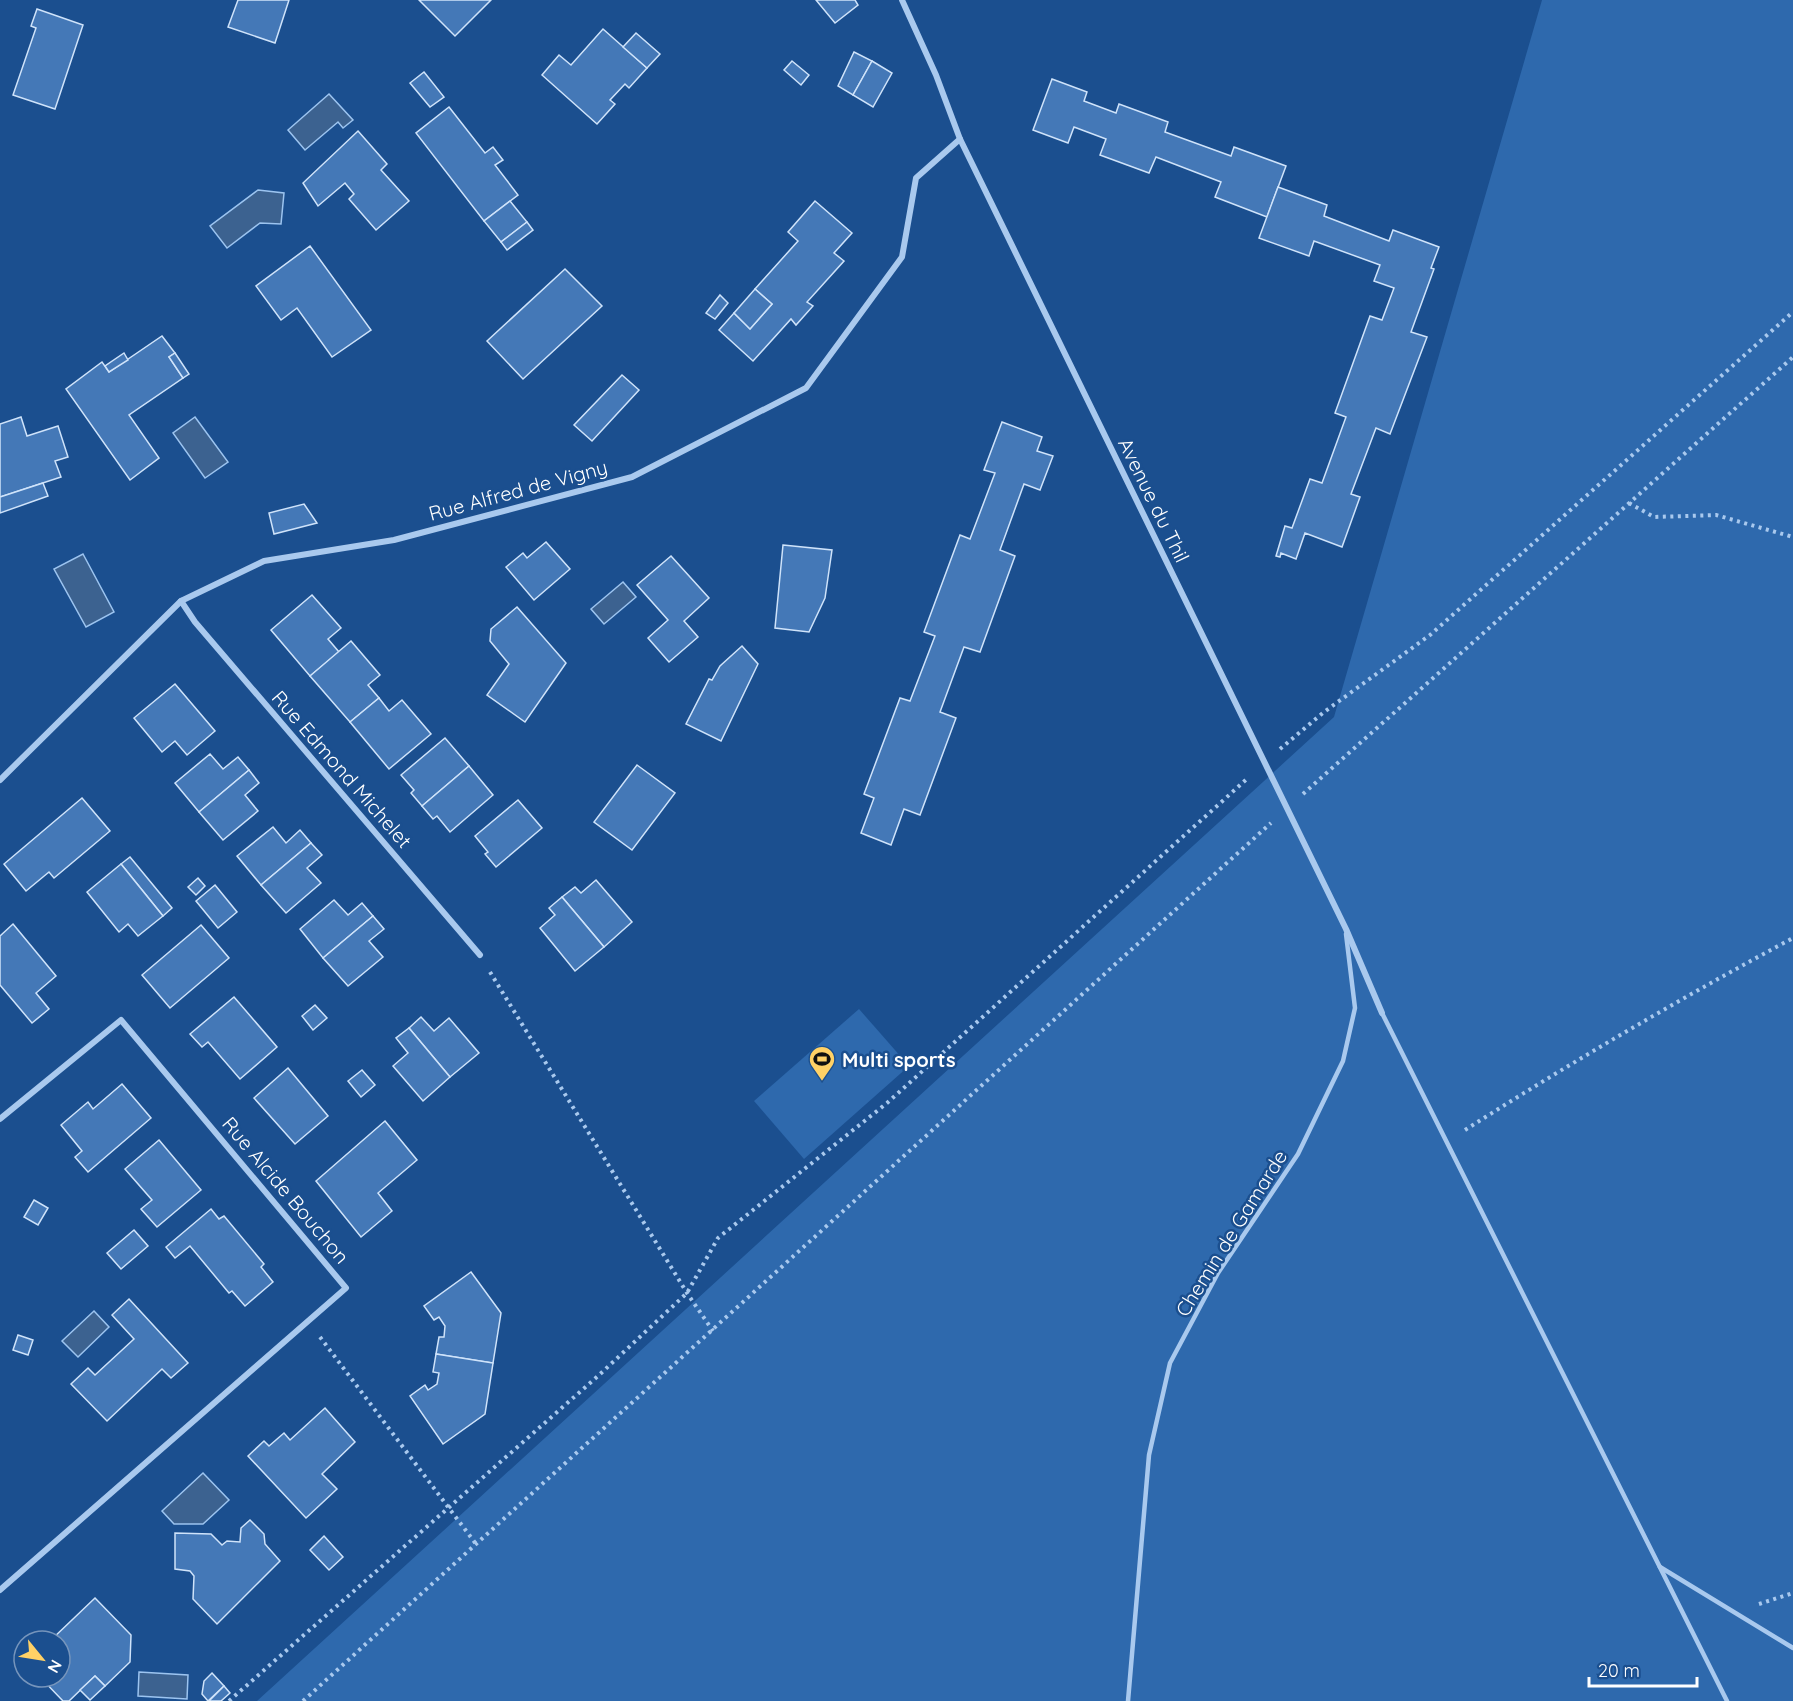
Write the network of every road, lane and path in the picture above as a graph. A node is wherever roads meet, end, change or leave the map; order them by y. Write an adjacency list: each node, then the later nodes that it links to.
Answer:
1 (902, 0): 2 (street, Avenue du Thil)
2 (960, 139): 7 (street, Rue Alfred de Vigny); 8 (street, Avenue du Thil)
3 (1793, 312): 8 (path)
4 (1793, 357): 5 (path)
5 (1629, 503): 6 (path); 10 (path)
6 (1793, 537)
7 (182, 601): 9 (street, Rue Alfred de Vigny); 13 (street, Rue Edmond Michelet)
8 (1264, 764): 10 (street, Avenue du Thil); 17 (path)
9 (0, 780)
10 (1286, 809): 11 (street, Avenue du Thil); 19 (path)
11 (1346, 929): 14 (street, Avenue du Thil); 27 (lane, Chemin de Gamarde)
12 (1793, 938): 16 (path)
13 (480, 955): 17 (path)
14 (1382, 1013): 16 (lane)
15 (0, 1119): 18 (street, Rue Alcide Bouchon)
16 (1446, 1142): 22 (lane)
17 (687, 1293): 19 (path); 20 (path)
18 (309, 1322): 20 (path); 23 (street, Rue Alcide Bouchon)
19 (713, 1331): 21 (path)
20 (446, 1507): 21 (path); 25 (path)
21 (476, 1544): 26 (path)
22 (1659, 1566): 24 (lane); 28 (lane)
23 (0, 1590)
24 (1793, 1648)
25 (229, 1701)
26 (303, 1701)
27 (1128, 1701)
28 (1726, 1701)

